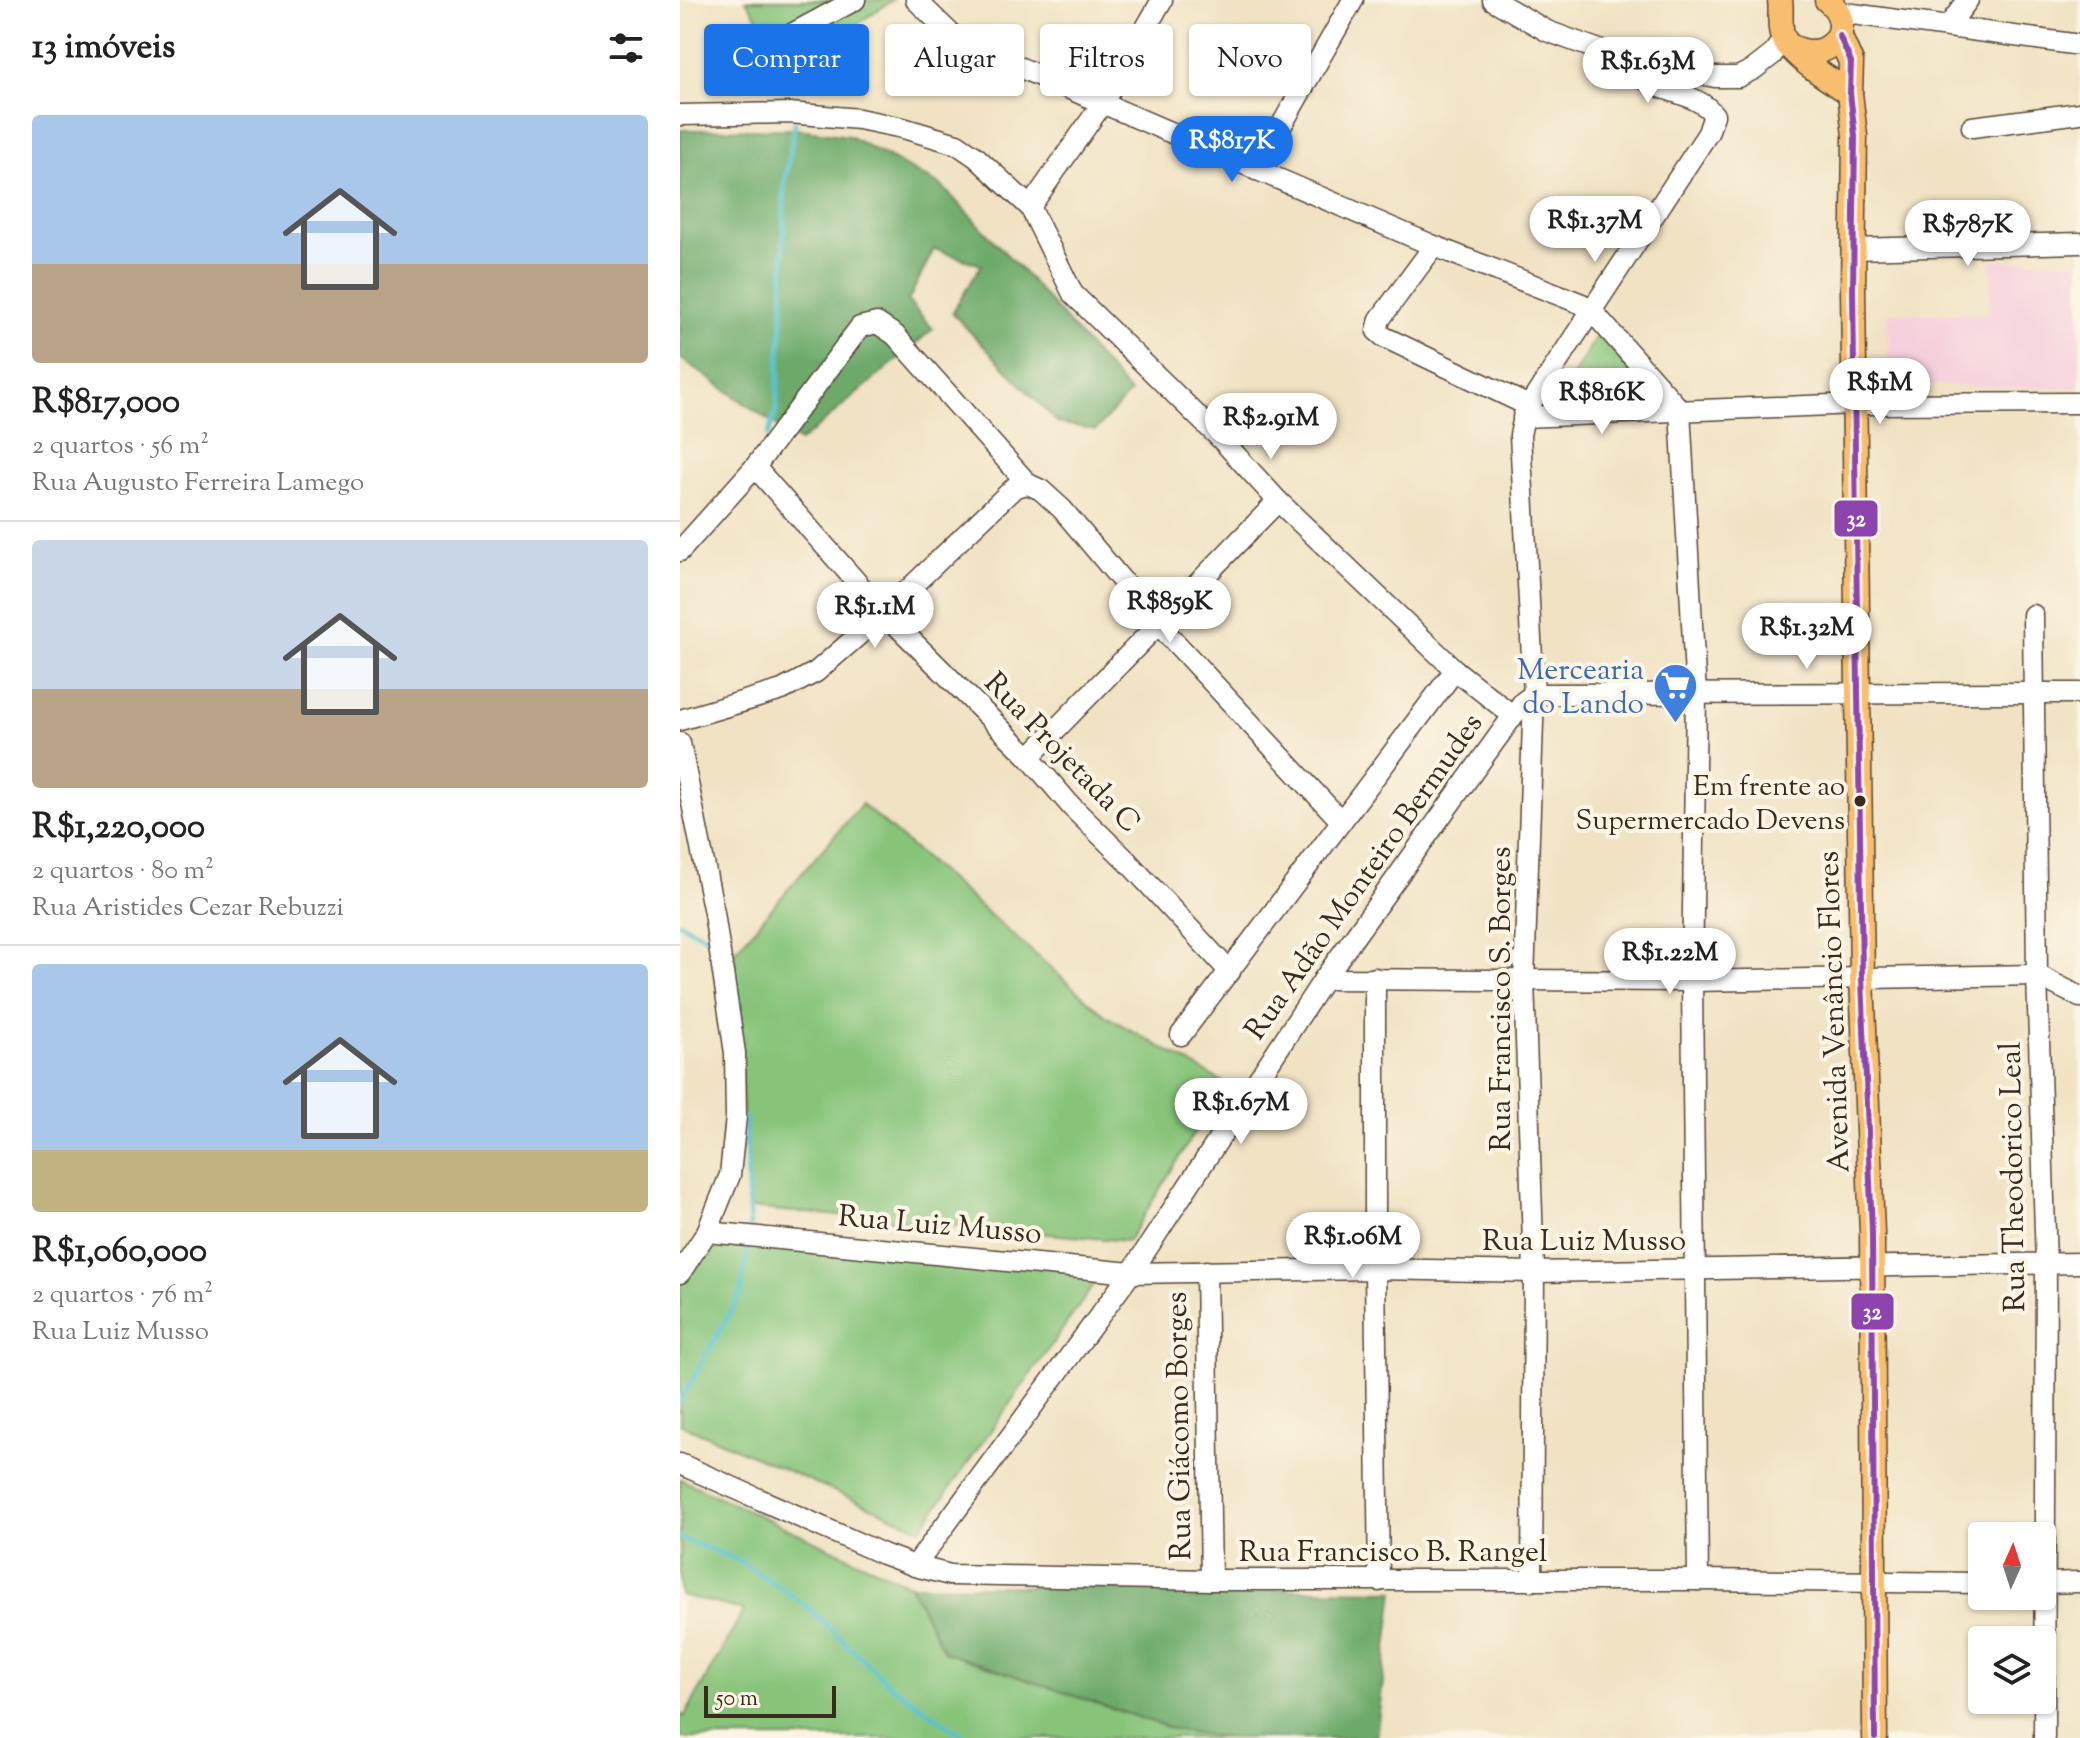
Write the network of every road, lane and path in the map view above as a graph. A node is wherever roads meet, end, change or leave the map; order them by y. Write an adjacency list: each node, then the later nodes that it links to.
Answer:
1 (855, 0): 9 (street)
2 (916, 0): 14 (street)
3 (1162, 0): 14 (street)
4 (1353, 0): 18 (street)
5 (1493, 0): 12 (street)
6 (1968, 0): 10 (street)
7 (1835, 16): 8 (main road); 10 (street); 13 (main road, Avenida Venâncio Flores)
8 (1786, 20): 12 (street); 13 (main road)
9 (810, 24)
10 (1949, 25): 11 (street)
11 (2080, 45)
12 (1624, 59): 23 (street)
13 (1850, 93): 22 (main road, Avenida Venâncio Flores)
14 (1102, 104): 18 (street); 19 (street)
15 (2080, 113): 17 (street)
16 (680, 115): 19 (street)
17 (1972, 127)
18 (1256, 170): 21 (street)
19 (1030, 207): 30 (street)
20 (2080, 243): 22 (street)
21 (1434, 246): 23 (street); 27 (street)
22 (1854, 249): 25 (main road, Avenida Venâncio Flores)
23 (1591, 310): 26 (street); 27 (street)
24 (2080, 403): 25 (street)
25 (1856, 404): 26 (street); 37 (main road, Avenida Venâncio Flores)
26 (1680, 410): 27 (street); 40 (street)
27 (1526, 411): 39 (street, Rua Francisco S. Borges)
28 (755, 467): 29 (street); 31 (street); 32 (street, Rua Projetada C)
29 (1021, 486): 32 (street); 34 (street)
30 (1278, 501): 34 (street); 35 (street)
31 (680, 551)
32 (884, 613): 42 (street); 44 (street, Rua Projetada C)
33 (2033, 615): 36 (street, Rua Theodorico Leal)
34 (1159, 625): 44 (street); 45 (street)
35 (1455, 670): 41 (street); 45 (street, Rua Adão Monteiro Bermudes)
36 (2035, 691): 37 (street); 38 (street); 47 (street, Rua Theodorico Leal)
37 (1858, 693): 40 (street); 48 (main road, Avenida Venâncio Flores)
38 (2080, 693)
39 (1534, 694): 40 (street); 41 (street, Rua Adão Monteiro Bermudes); 51 (street, Rua Francisco S. Borges)
40 (1696, 695): 52 (street)
41 (1512, 715): 50 (street, Rua Adão Monteiro Bermudes)
42 (680, 720)
43 (680, 743): 55 (street)
44 (1029, 757): 46 (street, Rua Projetada C)
45 (1341, 821): 46 (street, Rua Adão Monteiro Bermudes)
46 (1230, 972): 54 (street, Rua Adão Monteiro Bermudes)
47 (2037, 975): 48 (street); 53 (street); 57 (street, Rua Theodorico Leal)
48 (1862, 977): 52 (street); 58 (main road, Avenida Venâncio Flores)
49 (1375, 978): 50 (street); 51 (street); 59 (street)
50 (1324, 979): 64 (street, Rua Adão Monteiro Bermudes)
51 (1524, 980): 52 (street); 62 (street, Rua Francisco S. Borges)
52 (1692, 981): 60 (street)
53 (2080, 997)
54 (1181, 1035)
55 (707, 1232): 63 (street); 64 (street, Rua Luiz Musso)
56 (2080, 1263): 57 (street, Rua Luiz Musso)
57 (2046, 1264): 58 (street, Rua Luiz Musso); 66 (street, Rua Theodorico Leal)
58 (1872, 1268): 60 (street, Rua Luiz Musso); 75 (main road, Avenida Venâncio Flores)
59 (1375, 1269): 61 (street, Rua Luiz Musso); 62 (street, Rua Luiz Musso); 70 (street)
60 (1697, 1270): 62 (street, Rua Luiz Musso); 69 (street)
61 (1206, 1271): 64 (street, Rua Luiz Musso); 68 (street, Rua Giácomo Borges)
62 (1534, 1272): 71 (street, Rua Francisco S. Borges)
63 (680, 1273)
64 (1131, 1273): 67 (street, Rua Adão Monteiro Bermudes)
65 (680, 1464): 67 (street, Rua Francisco B. Rangel)
66 (2043, 1522)
67 (915, 1566): 68 (street, Rua Francisco B. Rangel)
68 (1211, 1580): 70 (street, Rua Francisco B. Rangel)
69 (1698, 1580): 71 (street, Rua Francisco B. Rangel); 75 (street, Rua Francisco B. Rangel)
70 (1379, 1581): 71 (street, Rua Francisco B. Rangel)
71 (1532, 1581)
72 (2080, 1582): 74 (street)
73 (1968, 1583): 75 (street, Rua Francisco B. Rangel)
74 (2056, 1583)
75 (1872, 1584): 77 (main road, Avenida Venâncio Flores)
76 (2042, 1610): 78 (street, Rua Theodorico Leal)
77 (1875, 1738)
78 (2044, 1738)

